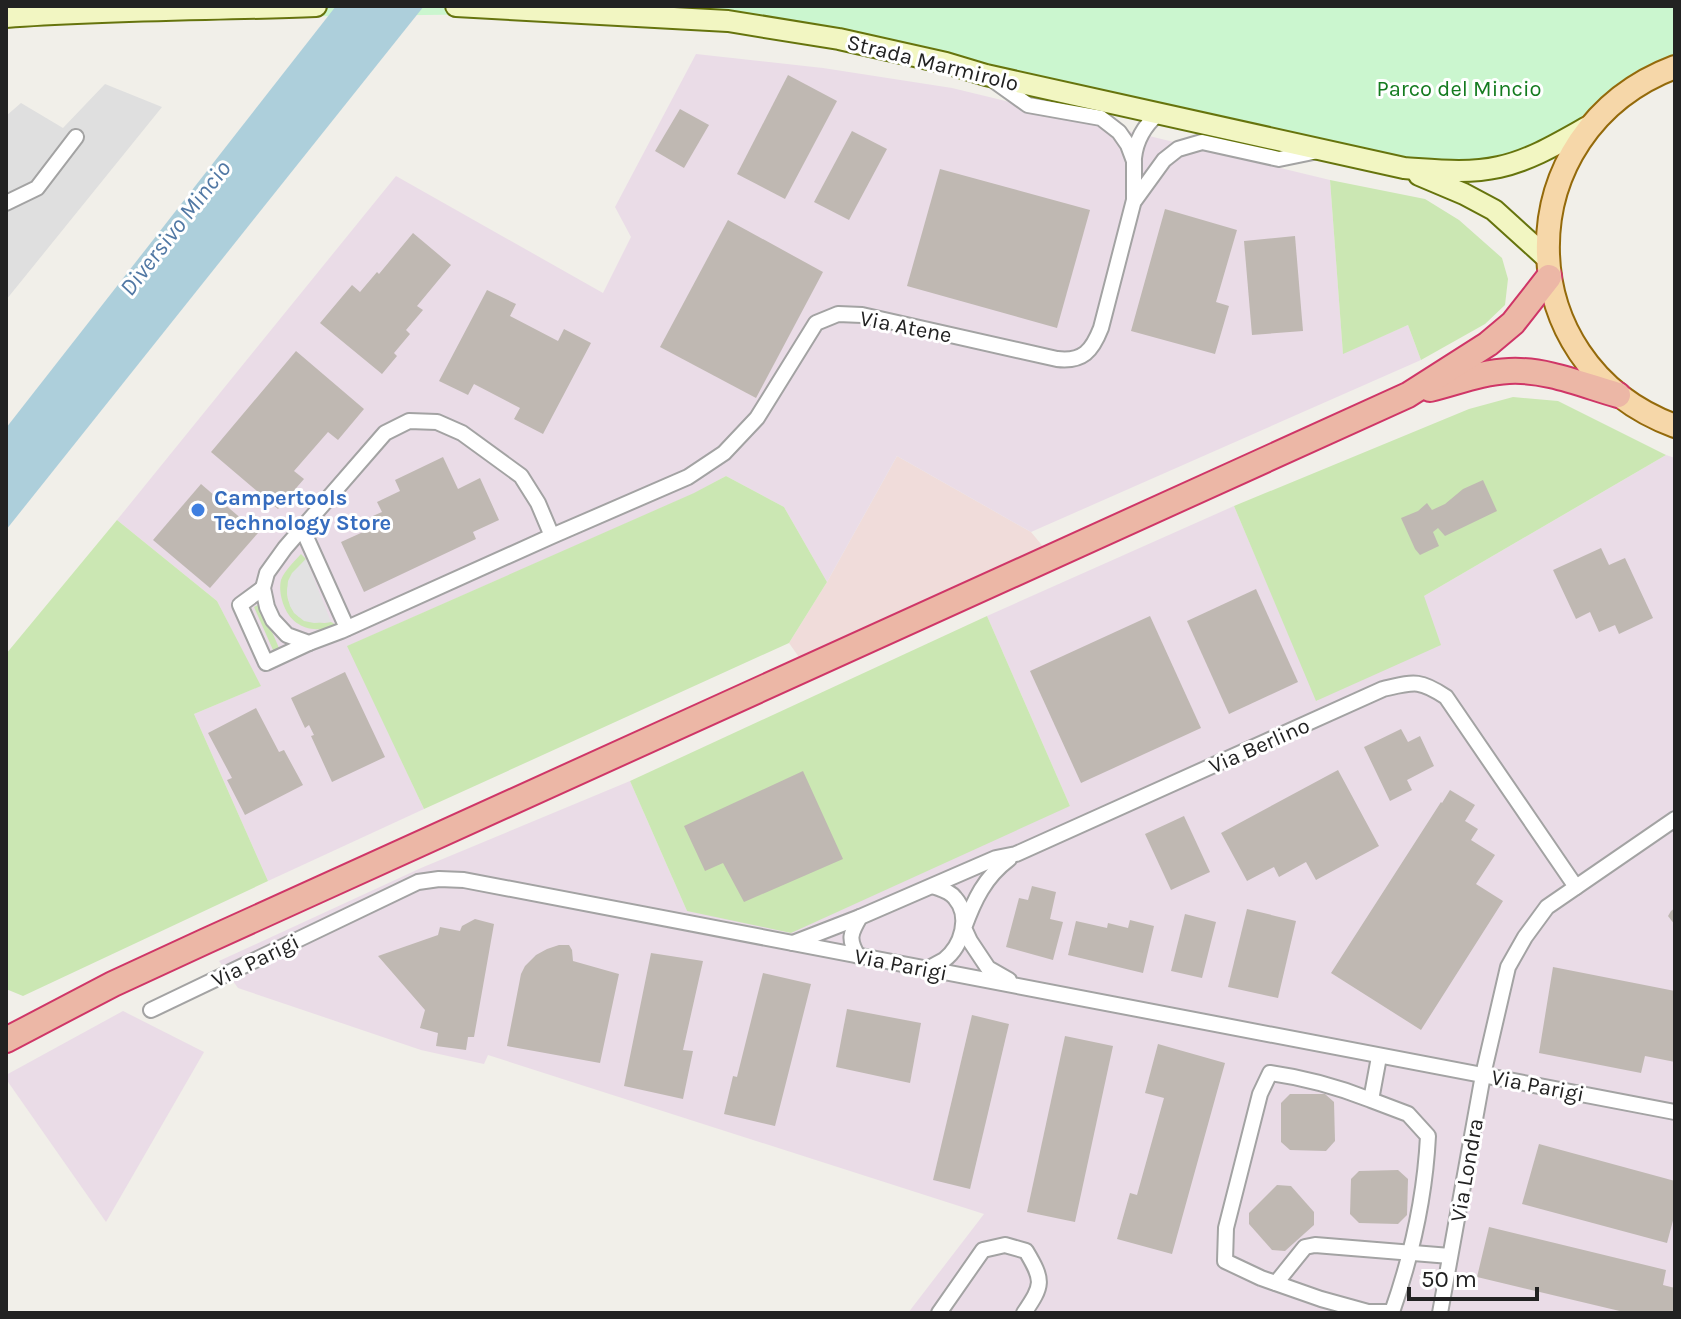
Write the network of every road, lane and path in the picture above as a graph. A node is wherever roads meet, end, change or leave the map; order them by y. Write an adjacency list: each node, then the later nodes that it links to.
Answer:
1 (316, 6): 3 (main road)
2 (456, 6): 6 (main road, Strada Marmirolo)
3 (291, 7): 4 (main road)
4 (6, 17)
5 (1675, 67): 8 (main road)
6 (986, 75): 7 (main road, Strada Marmirolo); 11 (street)
7 (1158, 114): 10 (main road, Strada Marmirolo); 11 (street)
8 (1591, 125): 12 (main road, Strada Marmirolo); 15 (main road)
9 (76, 137): 14 (street)
10 (1320, 150): 12 (main road, Strada Marmirolo); 13 (street, Via Atene)
11 (1134, 161): 13 (street, Via Atene)
12 (1404, 168): 15 (main road, Strada Marmirolo)
13 (1134, 200): 20 (street, Via Atene)
14 (6, 203)
15 (1548, 268): 16 (highway); 17 (main road)
16 (1408, 395): 17 (highway); 35 (highway)
17 (1618, 395): 18 (main road)
18 (1675, 426)
19 (302, 528): 20 (street, Via Atene); 21 (street, Via Atene); 22 (street)
20 (552, 536): 22 (street, Via Atene)
21 (263, 588): 23 (street); 23 (street, Via Atene)
22 (347, 628): 23 (street, Via Atene)
23 (309, 643)
24 (1675, 819): 27 (street, Via Londra)
25 (1016, 854): 26 (street, Via Berlino); 27 (street, Via Berlino); 29 (street)
26 (933, 886): 28 (street, Via Berlino); 29 (street)
27 (1576, 887): 37 (street, Via Londra)
28 (860, 917): 30 (street, Via Berlino); 31 (street)
29 (964, 928): 32 (street); 33 (street)
30 (792, 944): 31 (street, Via Parigi); 34 (street, Via Parigi)
31 (858, 956): 32 (street, Via Parigi)
32 (927, 969): 33 (street, Via Parigi)
33 (1021, 986): 36 (street, Via Parigi)
34 (151, 1010)
35 (6, 1040)
36 (1379, 1057): 37 (street, Via Parigi); 38 (street)
37 (1483, 1075): 39 (street, Via Parigi); 41 (street, Via Londra)
38 (1371, 1100): 40 (street); 42 (street)
39 (1675, 1112)
40 (1410, 1252): 41 (street); 42 (street); 42 (street)
41 (1450, 1256): 45 (street, Via Londra)
42 (1276, 1283)
43 (939, 1313): 44 (street)
44 (1024, 1313)
45 (1440, 1313)

